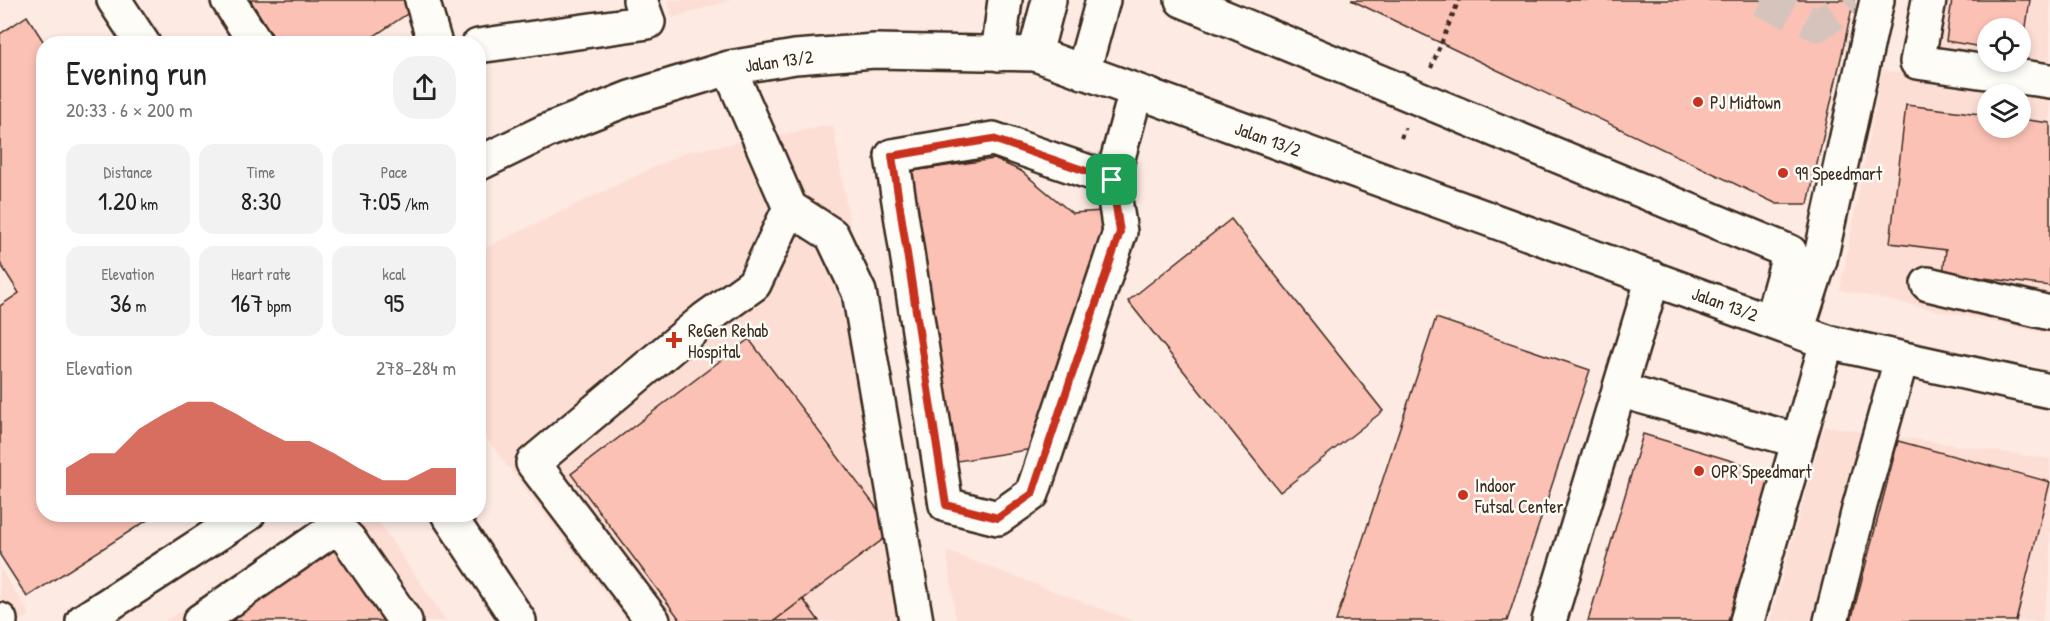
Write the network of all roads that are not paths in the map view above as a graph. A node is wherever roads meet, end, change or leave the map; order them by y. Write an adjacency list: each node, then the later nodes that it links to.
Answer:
1 (114, 0): 11 (street)
2 (228, 0): 12 (street)
3 (422, 0): 13 (street)
4 (640, 0): 14 (street)
5 (1005, 0): 15 (street)
6 (1048, 0): 16 (street)
7 (1103, 0): 18 (street)
8 (1182, 0): 27 (street)
9 (1877, 0): 27 (street)
10 (1929, 0): 19 (street)
11 (138, 36)
12 (251, 36)
13 (433, 36)
14 (486, 45)
15 (998, 54): 16 (street, Jalan 13/2); 17 (street, Jalan 13/2)
16 (1035, 54): 18 (street, Jalan 13/2)
17 (729, 69): 21 (street, Jalan 13/2); 23 (street)
18 (1083, 72): 20 (street, Jalan 13/2)
19 (2050, 81)
20 (1136, 91): 22 (street); 24 (street, Jalan 13/2)
21 (486, 160)
22 (1112, 180): 22 (street)
23 (790, 208): 39 (street); 40 (street)
24 (1653, 279): 27 (street, Jalan 13/2); 30 (street)
25 (1928, 284): 26 (street)
26 (2050, 313)
27 (1784, 326): 28 (street, Jalan 13/2)
28 (1827, 342): 29 (street, Jalan 13/2); 32 (street)
29 (1901, 360): 31 (street, Jalan 13/2); 43 (street)
30 (1618, 390): 32 (street); 41 (street)
31 (2050, 391)
32 (1799, 441): 42 (street)
33 (236, 522): 35 (street)
34 (453, 522): 38 (street)
35 (83, 621)
36 (200, 621): 37 (street)
37 (405, 621)
38 (519, 621)
39 (653, 621)
40 (916, 621)
41 (1549, 621)
42 (1748, 621)
43 (1831, 621)

